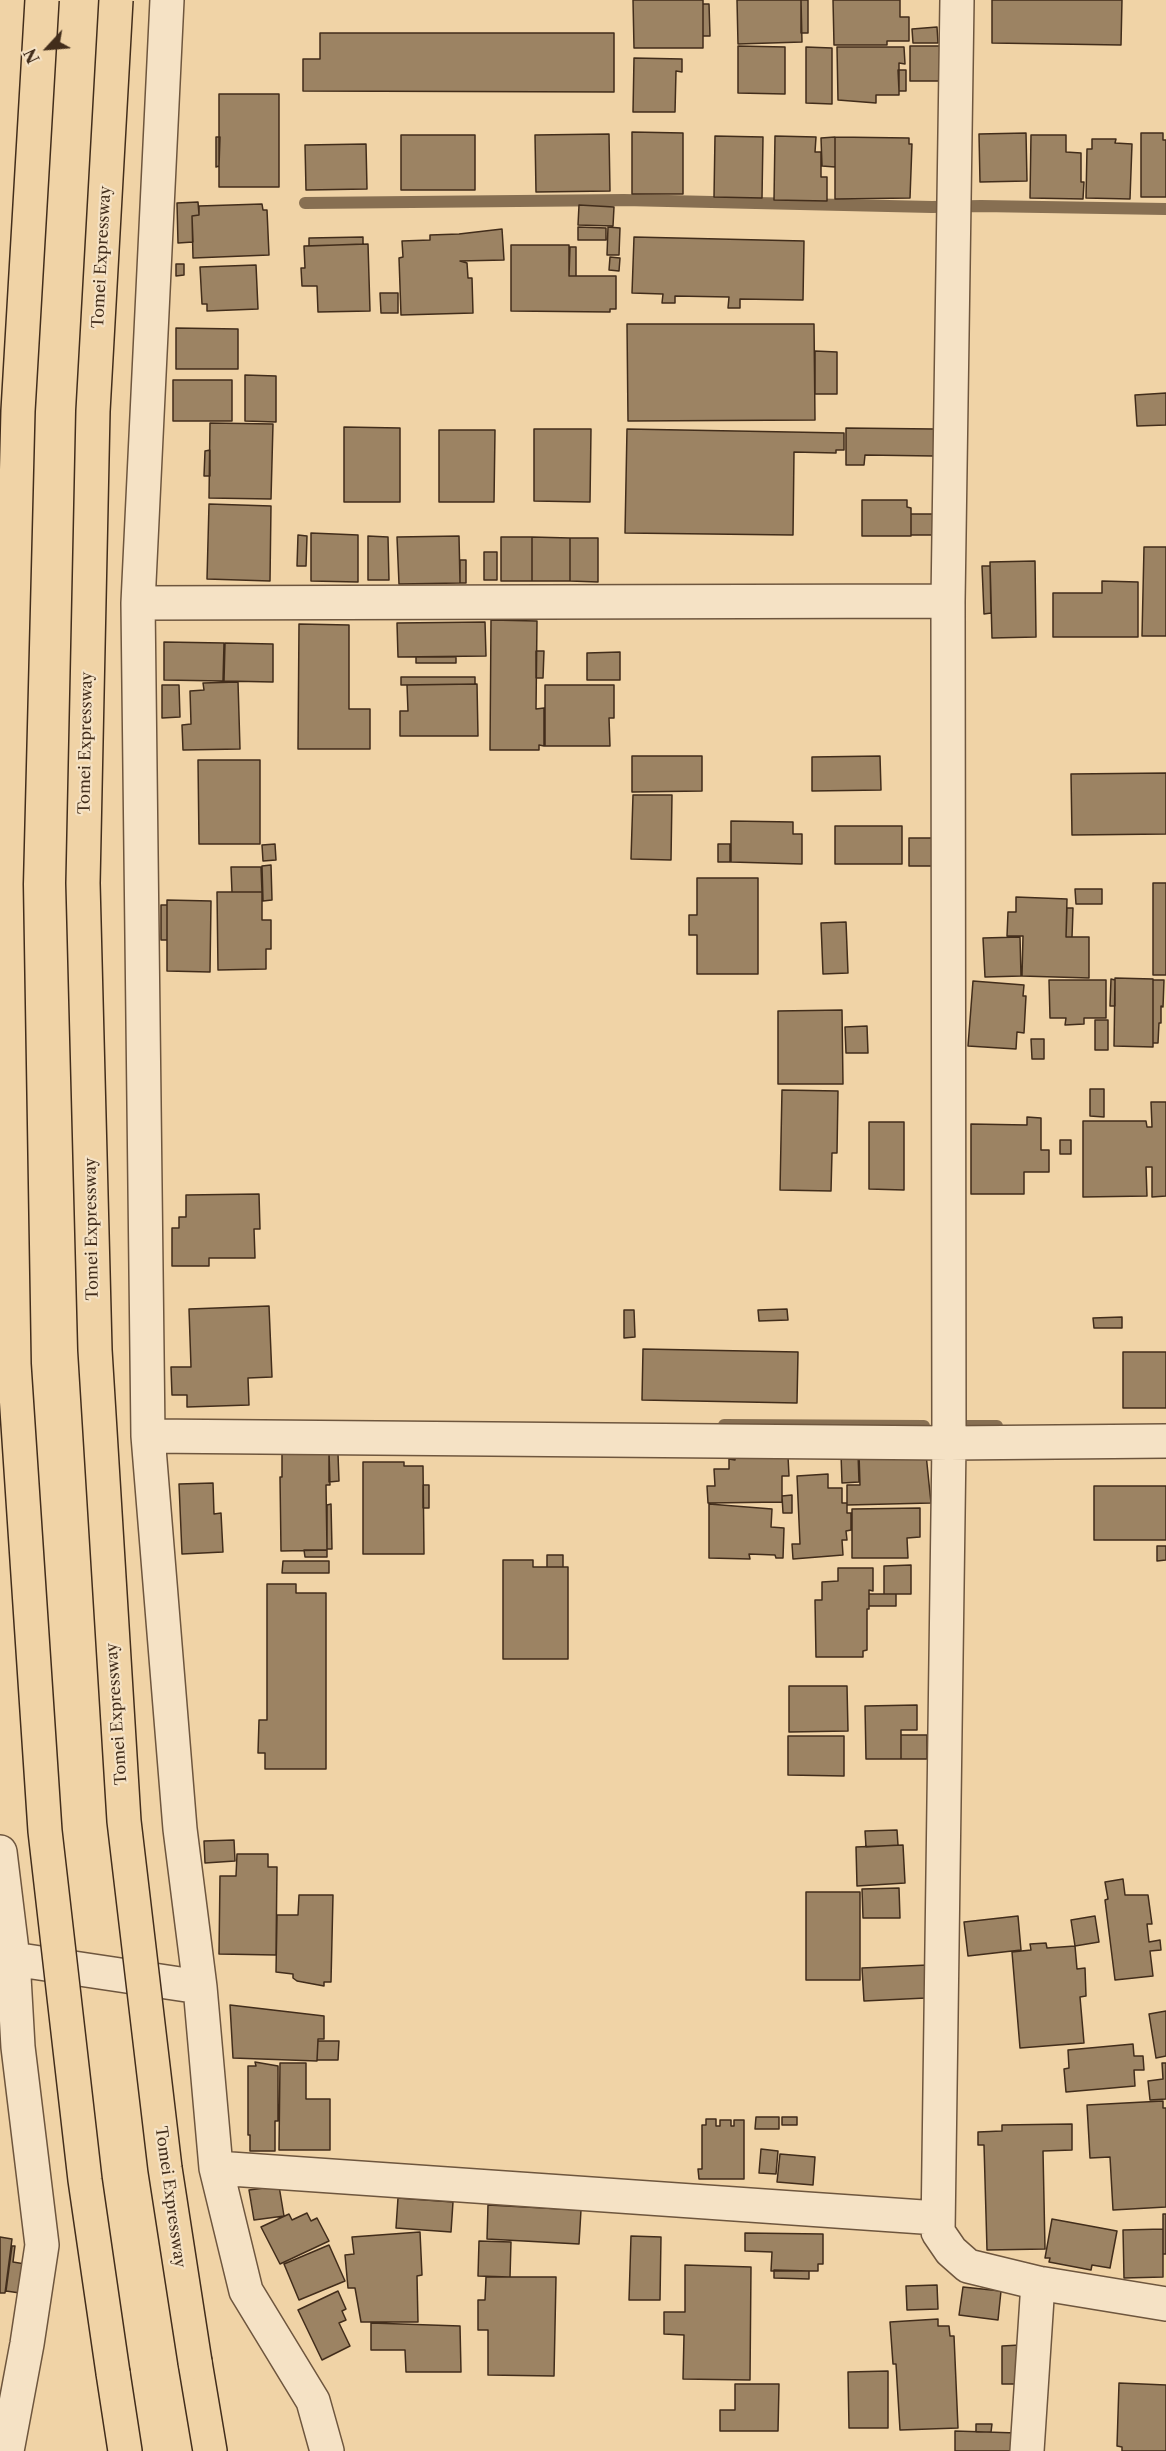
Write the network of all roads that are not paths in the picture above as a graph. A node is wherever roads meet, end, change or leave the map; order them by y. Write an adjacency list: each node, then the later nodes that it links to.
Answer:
1 (42, 0): 18 (highway, bridge)
2 (116, 0): 19 (highway, Tomei Expressway, bridge)
3 (167, 0): 6 (street)
4 (957, 0): 5 (street)
5 (948, 601): 6 (street); 9 (street)
6 (138, 603): 7 (street)
7 (148, 1436): 9 (street); 12 (street)
8 (1166, 1442): 9 (street)
9 (949, 1443): 14 (street)
10 (0, 1852): 11 (street)
11 (7, 1958): 12 (street); 17 (street)
12 (200, 1987): 13 (street)
13 (216, 2168): 14 (street); 20 (street)
14 (937, 2218): 15 (street)
15 (1038, 2283): 16 (street); 21 (street)
16 (1166, 2304)
17 (7, 2451)
18 (125, 2451)
19 (210, 2451)
20 (327, 2451)
21 (1028, 2451)

